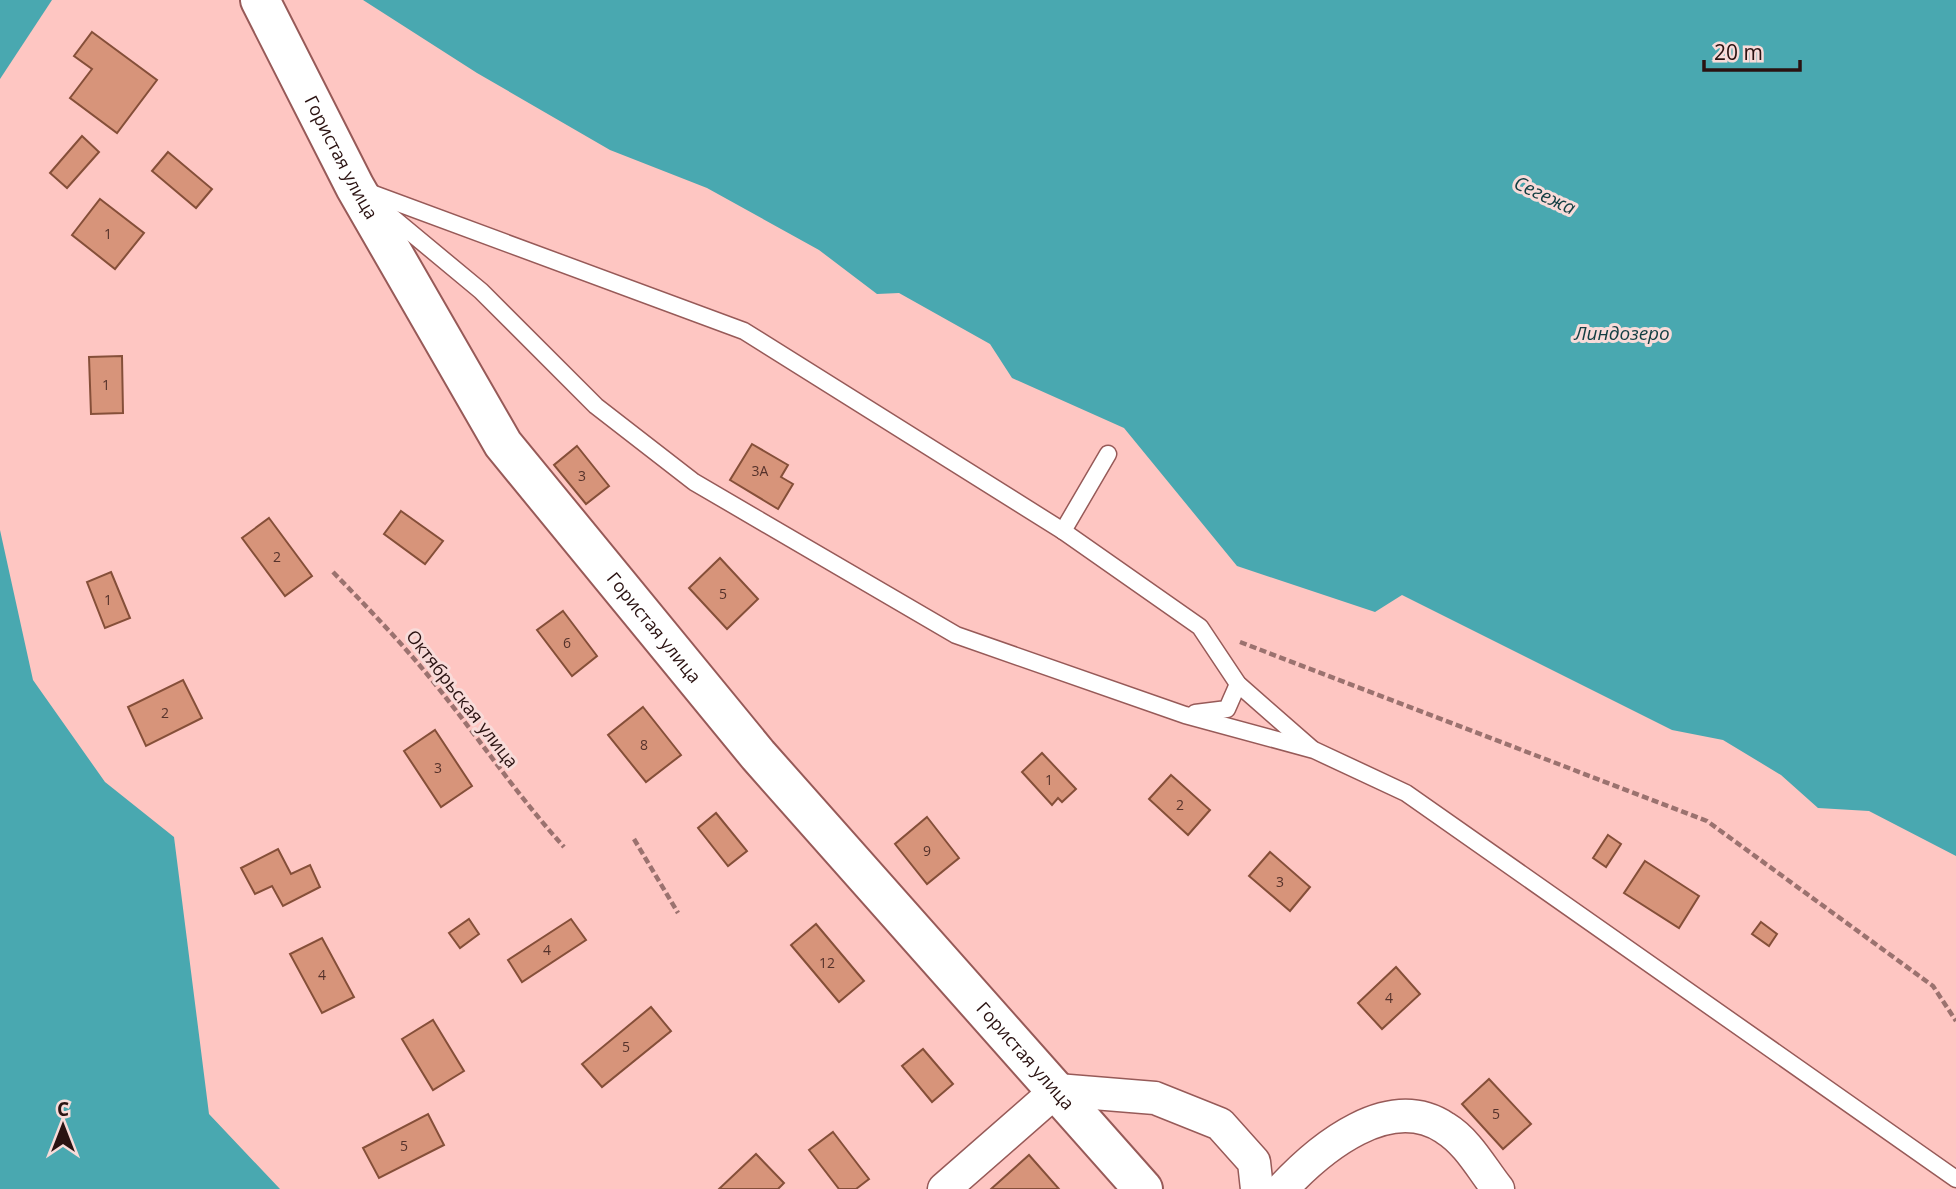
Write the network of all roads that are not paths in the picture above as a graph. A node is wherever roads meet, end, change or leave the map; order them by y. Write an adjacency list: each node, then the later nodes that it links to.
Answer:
1 (260, 0): 2 (street, Гористая улица)
2 (355, 187): 4 (lane); 6 (lane); 8 (street, Гористая улица)
3 (1108, 454): 4 (lane)
4 (1063, 531): 5 (lane)
5 (1238, 684): 6 (lane); 7 (lane)
6 (1185, 715): 7 (lane)
7 (1314, 750): 9 (lane)
8 (1057, 1090): 10 (street); 11 (street, Гористая улица); 12 (street)
9 (1956, 1179)
10 (944, 1189)
11 (1143, 1189)
12 (1258, 1189)
13 (1282, 1189): 14 (street)
14 (1498, 1189)

